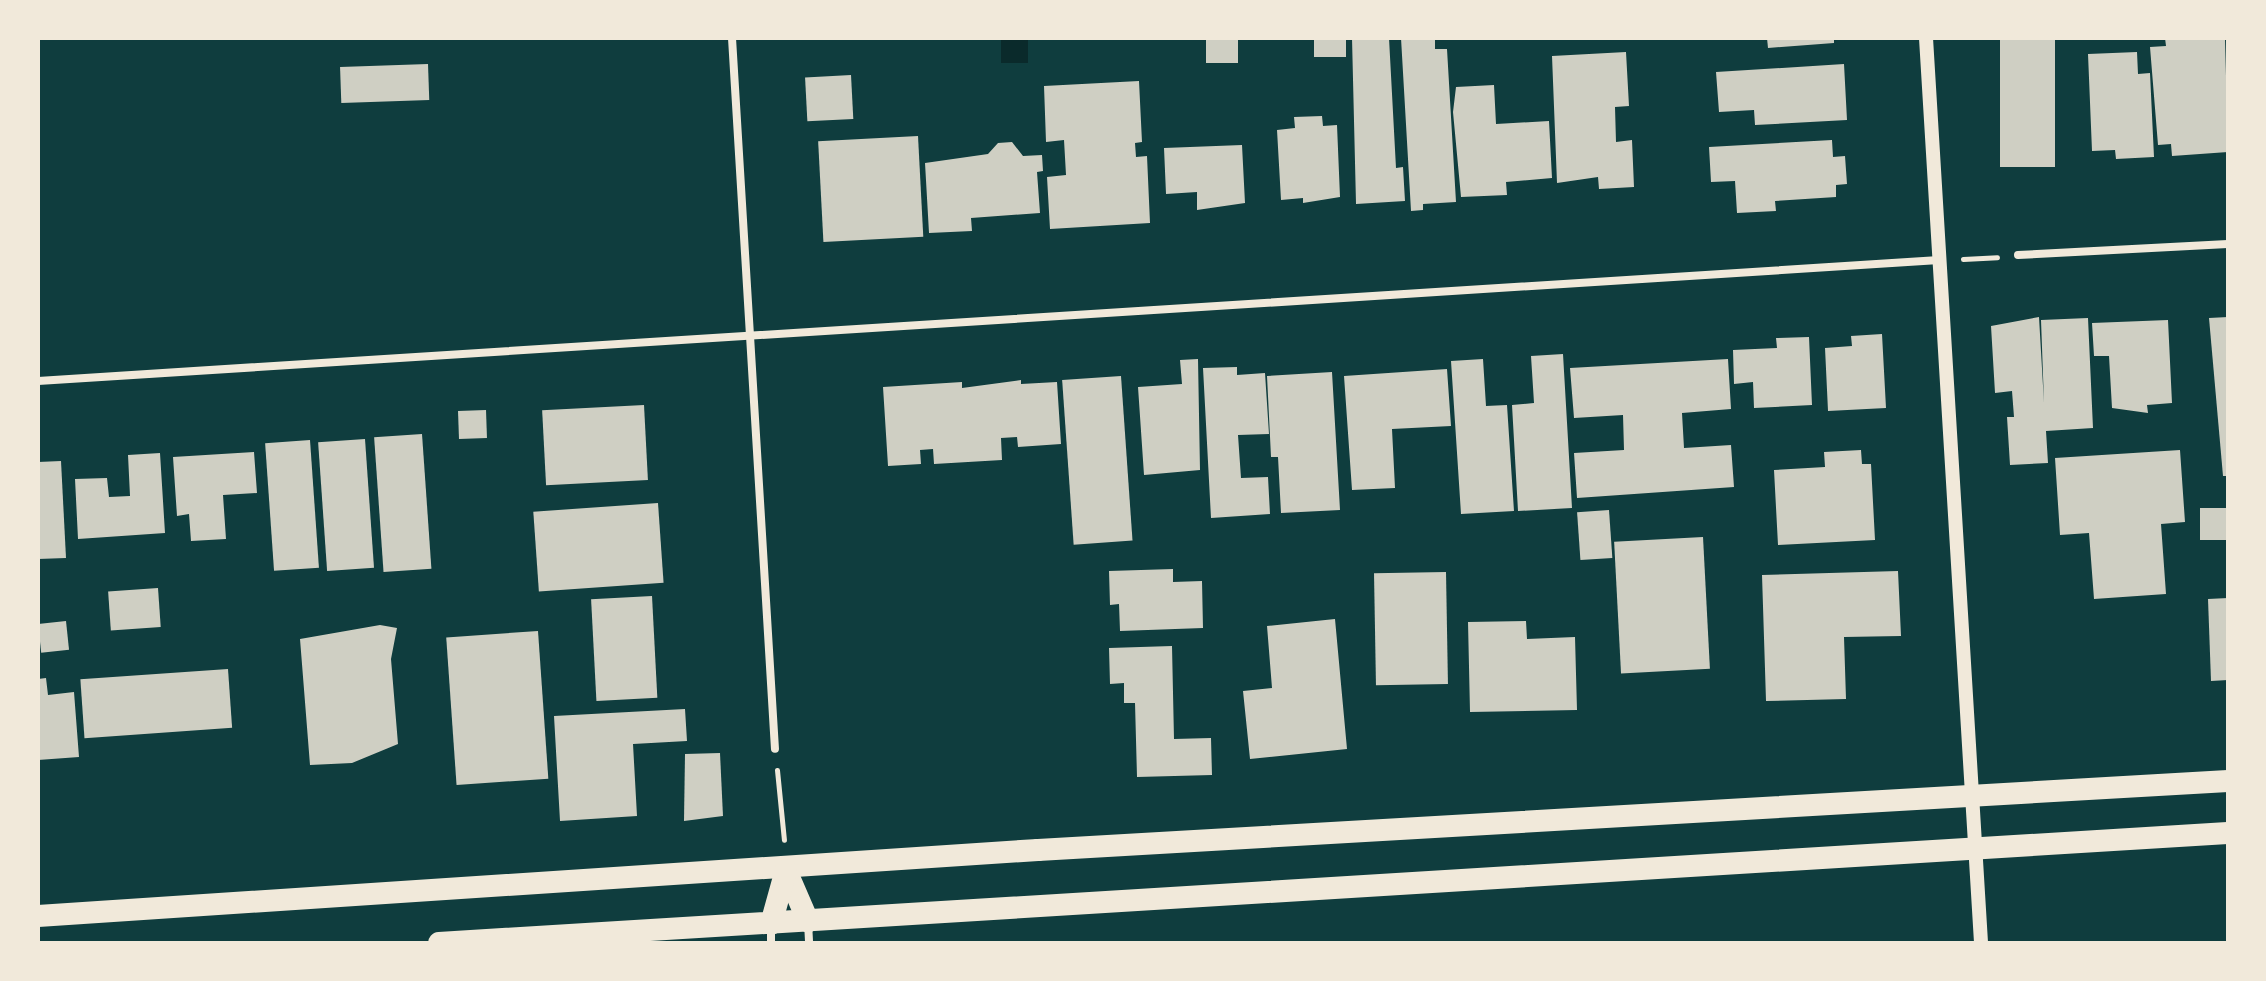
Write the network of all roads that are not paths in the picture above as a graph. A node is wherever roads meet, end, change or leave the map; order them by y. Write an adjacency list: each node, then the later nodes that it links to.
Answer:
1 (732, 38): 6 (street)
2 (1926, 38): 5 (street)
3 (2228, 244): 4 (street)
4 (2018, 255)
5 (1939, 260): 6 (street); 10 (street)
6 (752, 336): 7 (street); 8 (street)
7 (38, 381)
8 (775, 749)
9 (2228, 781): 10 (highway)
10 (1973, 797): 12 (street); 13 (highway)
11 (2228, 833): 12 (highway)
12 (1976, 847): 15 (highway); 18 (street)
13 (786, 870): 14 (highway); 15 (highway); 16 (highway)
14 (38, 916)
15 (808, 932): 16 (highway)
16 (771, 934): 17 (highway)
17 (439, 943)
18 (1981, 943)

